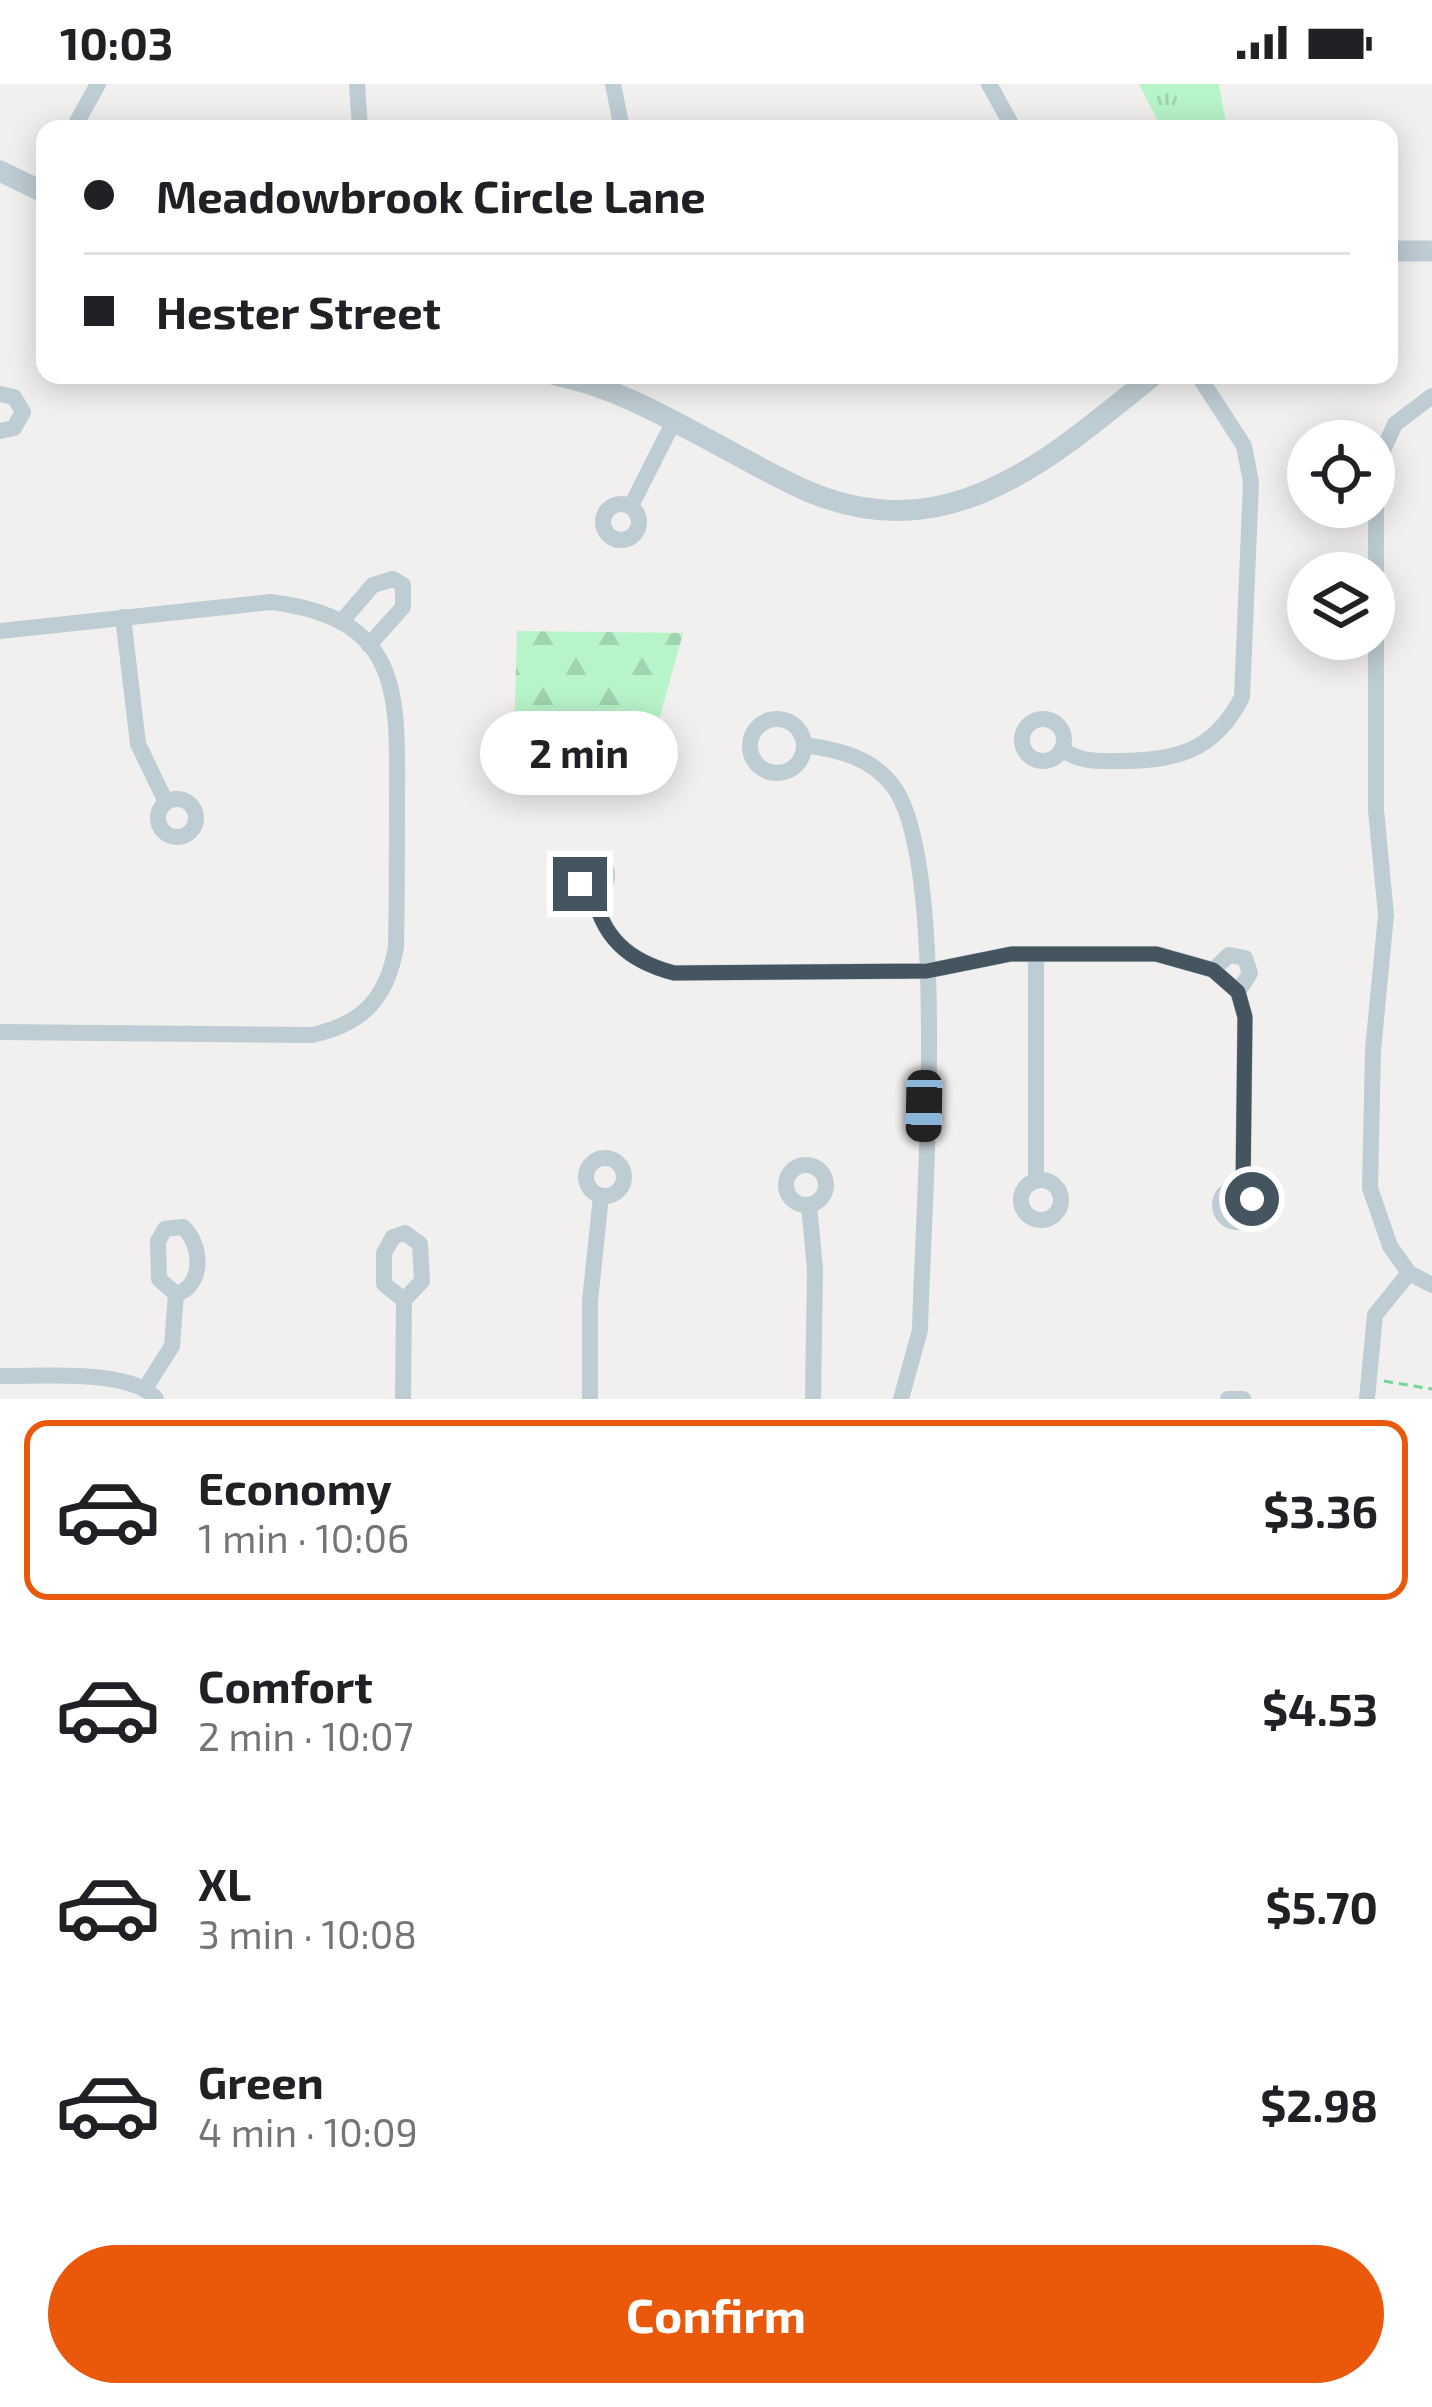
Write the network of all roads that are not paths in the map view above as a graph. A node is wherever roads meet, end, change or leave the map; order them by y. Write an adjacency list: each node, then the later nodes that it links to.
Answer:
1 (98, 84): 5 (street)
2 (357, 84): 6 (street)
3 (613, 84): 7 (street)
4 (989, 84): 8 (street)
5 (78, 120)
6 (359, 120)
7 (620, 120)
8 (1009, 120)
9 (0, 171): 10 (street)
10 (36, 184)
11 (1398, 251): 12 (street)
12 (1432, 251)
13 (587, 384): 18 (street)
14 (1142, 384): 18 (street)
15 (1204, 384): 28 (street)
16 (0, 394): 20 (street)
17 (1432, 396): 19 (street)
18 (674, 421): 21 (street)
19 (1395, 424)
20 (0, 431)
21 (632, 506)
22 (1375, 528): 40 (street)
23 (123, 617): 24 (street); 25 (street); 29 (street)
24 (342, 621): 26 (street); 26 (street)
25 (0, 631)
26 (369, 645): 35 (street)
27 (805, 746): 33 (street)
28 (1062, 749)
29 (165, 800)
30 (593, 890): 33 (street)
31 (1036, 954): 32 (street); 33 (street); 36 (street)
32 (1213, 970): 34 (street); 34 (street)
33 (927, 971): 49 (street)
34 (1238, 992): 37 (street)
35 (0, 1032)
36 (1036, 1181)
37 (1243, 1187)
38 (602, 1196): 47 (street)
39 (809, 1205): 48 (street)
40 (1409, 1273): 41 (street); 52 (street)
41 (1432, 1285)
42 (176, 1294): 45 (street)
43 (404, 1300): 46 (street)
44 (0, 1376): 45 (street)
45 (151, 1393)
46 (403, 1399)
47 (590, 1399)
48 (813, 1399)
49 (901, 1399)
50 (1228, 1399): 51 (street)
51 (1243, 1399)
52 (1367, 1399)

